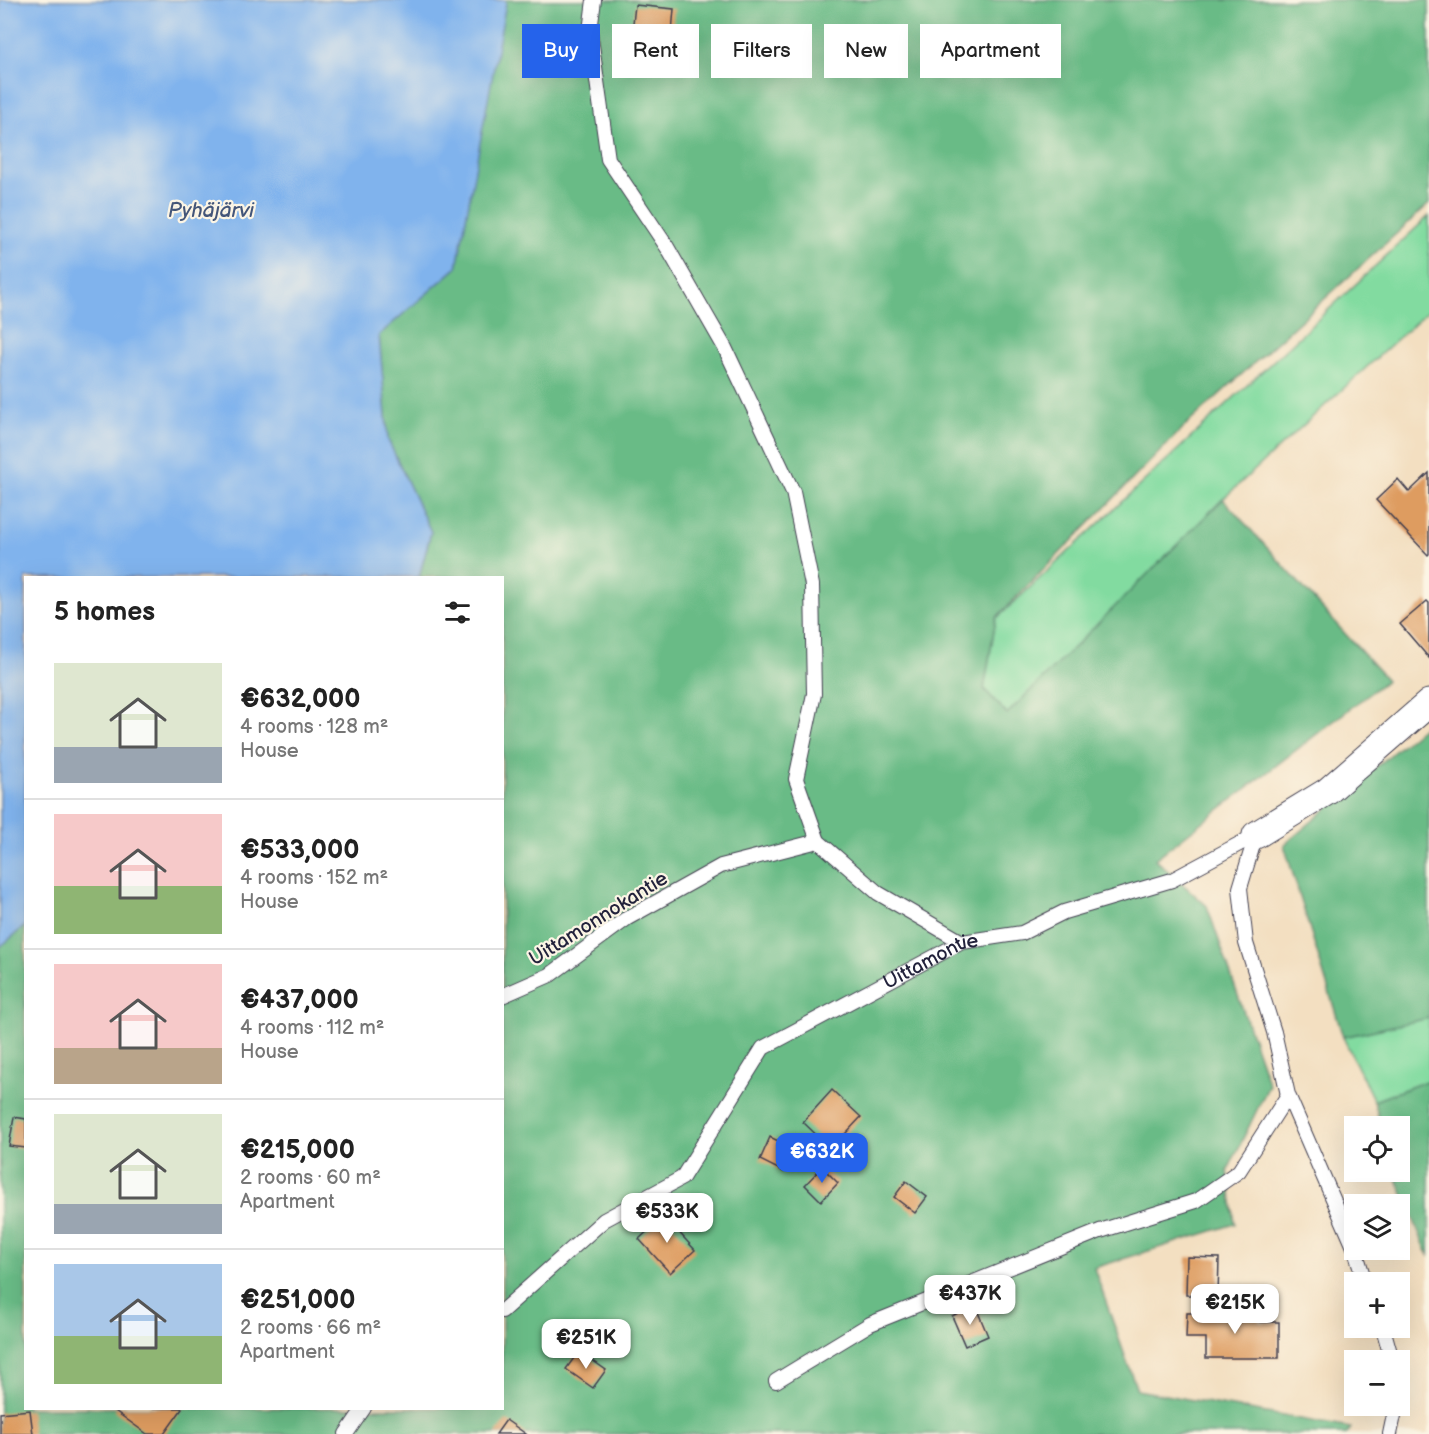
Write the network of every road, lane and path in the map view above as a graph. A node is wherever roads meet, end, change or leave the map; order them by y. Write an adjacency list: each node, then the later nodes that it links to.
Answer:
1 (594, 0): 4 (lane)
2 (1429, 703): 3 (street, Uittamontie)
3 (1256, 835): 5 (lane, Uittamontie); 7 (lane)
4 (818, 841): 5 (lane); 6 (lane, Uittamonnokantie)
5 (962, 942): 9 (lane, Uittamontie)
6 (504, 995)
7 (1288, 1095): 8 (lane); 10 (lane)
8 (1344, 1223)
9 (504, 1309)
10 (776, 1381)
11 (363, 1410): 13 (lane)
12 (1394, 1416): 14 (lane)
13 (346, 1434)
14 (1390, 1434)

